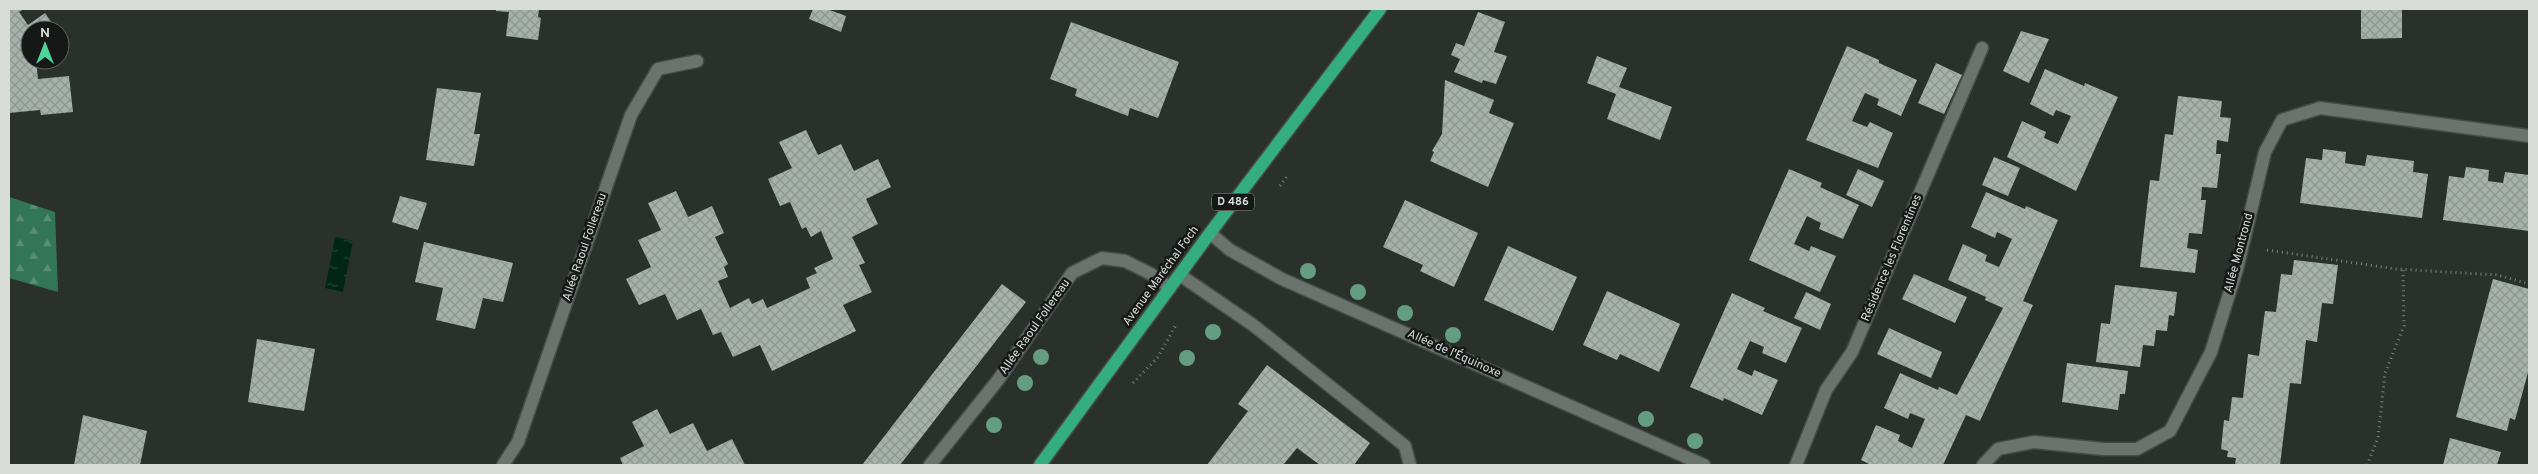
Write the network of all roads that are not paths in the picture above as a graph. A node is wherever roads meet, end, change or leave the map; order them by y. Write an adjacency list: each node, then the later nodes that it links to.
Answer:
1 (1380, 9): 5 (main road, Avenue Maréchal Foch / D 486)
2 (1982, 48): 13 (street, Résidence les Florentines)
3 (697, 61): 8 (street, Allée Raoul Follereau)
4 (2529, 136): 14 (street, Allée Montrond)
5 (1210, 233): 6 (main road, Avenue Maréchal Foch / D 486); 12 (street, Allée de l'Équinoxe)
6 (1180, 275): 7 (main road, Avenue Maréchal Foch / D 486); 11 (street)
7 (1170, 288): 9 (street, Allée Raoul Follereau); 10 (main road, Avenue Maréchal Foch / D 486)
8 (503, 465)
9 (930, 465)
10 (1040, 465)
11 (1410, 465)
12 (1704, 465)
13 (1796, 465)
14 (1983, 465)

